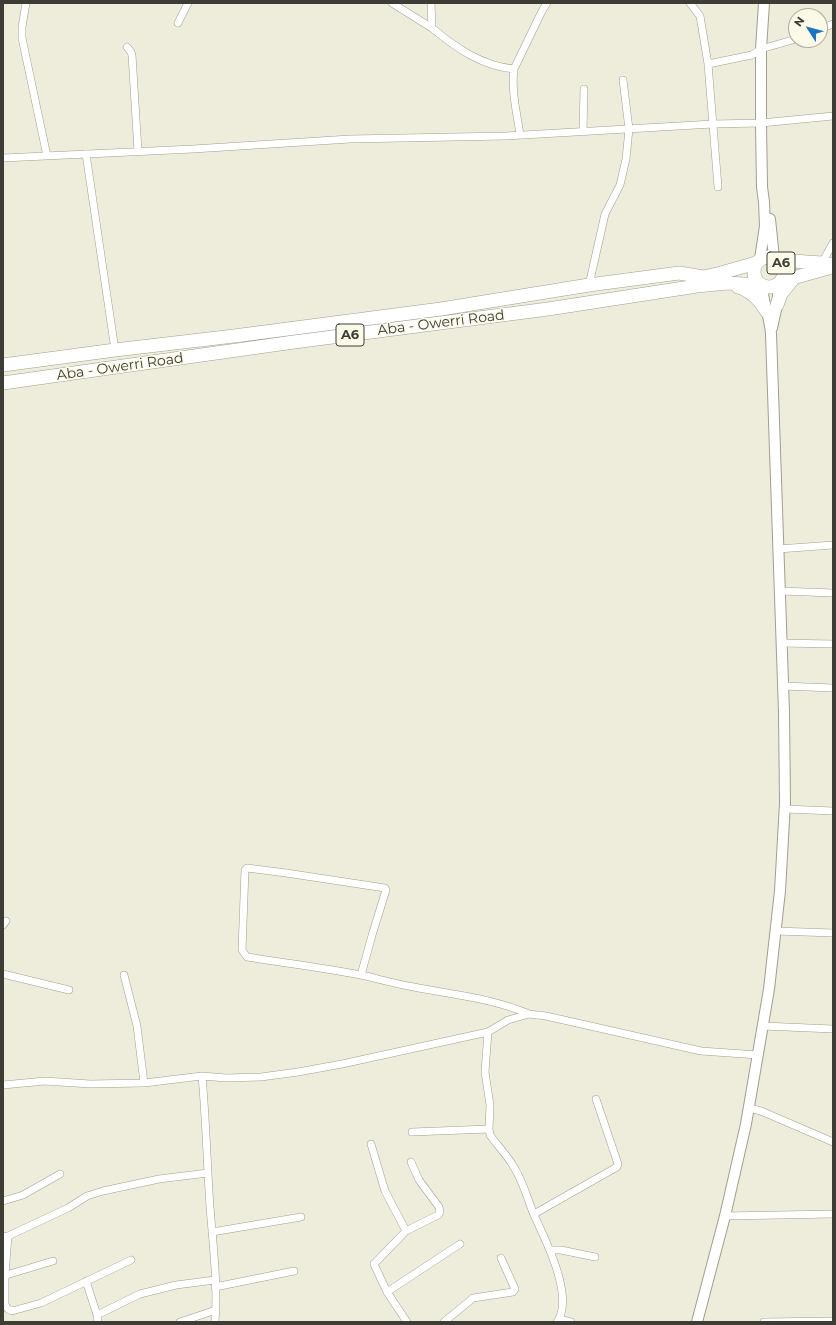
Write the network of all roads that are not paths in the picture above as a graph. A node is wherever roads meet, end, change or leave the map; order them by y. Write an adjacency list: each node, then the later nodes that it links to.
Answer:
1 (26, 3): 25 (street)
2 (188, 3): 8 (street)
3 (392, 3): 9 (street)
4 (431, 3): 9 (street)
5 (547, 3): 14 (street)
6 (690, 3): 13 (street)
7 (764, 3): 12 (main road)
8 (178, 23)
9 (432, 28): 14 (street)
10 (788, 42): 12 (street)
11 (127, 47): 23 (street)
12 (762, 50): 13 (street); 18 (main road)
13 (708, 64): 19 (street)
14 (514, 69): 22 (street)
15 (623, 80): 20 (street)
16 (584, 89): 21 (street)
17 (833, 116): 18 (street)
18 (761, 123): 19 (street); 28 (main road)
19 (714, 124): 20 (street); 27 (street)
20 (629, 129): 21 (street); 35 (street)
21 (583, 132): 22 (street)
22 (520, 135): 23 (street)
23 (138, 151): 24 (street)
24 (86, 154): 25 (street); 40 (street)
25 (47, 156): 26 (street)
26 (3, 158)
27 (718, 187)
28 (762, 187): 30 (main road); 31 (main road)
29 (833, 244): 32 (street)
30 (776, 259): 31 (highway, Aba - Owerri Road / A6); 32 (highway, Aba - Owerri Road / A6); 33 (highway, A6)
31 (758, 261): 35 (highway, Aba - Owerri Road / A6); 36 (highway, A6)
32 (830, 265): 33 (highway, Aba - Owerri Road / A6)
33 (785, 281): 36 (highway, Aba - Owerri Road / A6); 37 (highway)
34 (727, 283): 36 (highway, Aba - Owerri Road / A6); 37 (highway); 39 (highway, Aba - Owerri Road / A6)
35 (589, 285): 38 (highway, Aba - Owerri Road / A6)
36 (761, 286): 37 (main road)
37 (772, 308): 44 (main road)
38 (293, 328): 39 (highway); 40 (highway, Aba - Owerri Road / A6)
39 (294, 342): 42 (highway, Aba - Owerri Road / A6)
40 (115, 350): 41 (highway, Aba - Owerri Road / A6)
41 (3, 366)
42 (3, 383)
43 (833, 545): 44 (street)
44 (778, 550): 45 (main road)
45 (780, 591): 46 (street); 47 (main road)
46 (833, 593)
47 (781, 643): 48 (street); 49 (main road)
48 (833, 644)
49 (783, 686): 50 (street); 51 (main road)
50 (833, 688)
51 (785, 809): 52 (street); 53 (main road)
52 (833, 811)
53 (776, 931): 54 (street); 60 (main road)
54 (833, 933)
55 (3, 974): 58 (street)
56 (124, 975): 65 (street)
57 (361, 975): 57 (street); 59 (street)
58 (69, 990)
59 (529, 1014): 62 (street); 63 (street)
60 (763, 1026): 61 (street); 63 (main road)
61 (833, 1030)
62 (488, 1032): 64 (street); 69 (street)
63 (758, 1055): 68 (main road)
64 (202, 1076): 65 (street); 74 (street)
65 (144, 1083): 66 (street)
66 (3, 1085)
67 (596, 1099): 77 (street)
68 (749, 1108): 71 (street); 79 (main road)
69 (489, 1129): 70 (street); 77 (street)
70 (412, 1132)
71 (833, 1142)
72 (370, 1144): 81 (street)
73 (410, 1162): 81 (street)
74 (208, 1173): 82 (street); 83 (street)
75 (60, 1174): 76 (street)
76 (3, 1201)
77 (534, 1214): 85 (street)
78 (833, 1214): 79 (street)
79 (725, 1216): 104 (main road)
80 (301, 1217): 82 (street)
81 (406, 1231): 94 (street)
82 (212, 1232): 93 (street)
83 (6, 1237): 91 (street)
84 (460, 1244): 94 (street)
85 (550, 1250): 86 (street); 97 (street)
86 (595, 1257)
87 (501, 1258): 102 (street)
88 (53, 1260): 91 (street)
89 (131, 1260): 92 (street)
90 (294, 1271): 93 (street)
91 (4, 1275): 92 (street)
92 (86, 1281): 96 (street)
93 (215, 1284): 95 (street); 96 (street)
94 (387, 1292): 101 (street)
95 (216, 1310): 99 (street); 100 (street)
96 (97, 1319)
97 (558, 1321): 103 (street)
98 (833, 1321): 105 (street)
99 (180, 1322)
100 (215, 1322)
101 (407, 1322)
102 (444, 1322)
103 (571, 1322)
104 (697, 1322)
105 (764, 1322)

